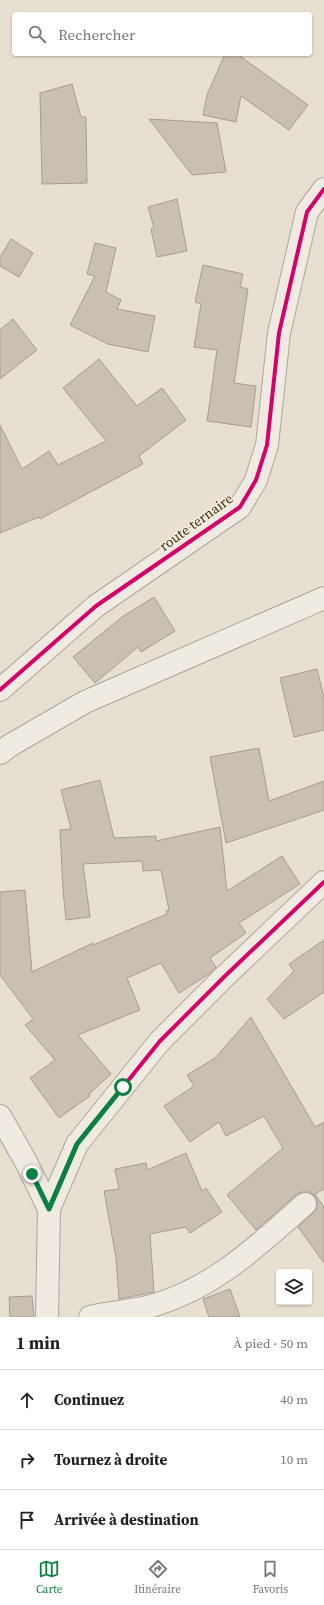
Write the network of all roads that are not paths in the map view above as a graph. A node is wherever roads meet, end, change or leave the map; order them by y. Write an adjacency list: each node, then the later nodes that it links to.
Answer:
1 (324, 189): 3 (street, route ternaire)
2 (324, 598): 4 (street)
3 (0, 690)
4 (0, 753)
5 (324, 882): 8 (street)
6 (0, 1116): 8 (street)
7 (305, 1204): 10 (street)
8 (49, 1209): 9 (street)
9 (47, 1317)
10 (90, 1317)

